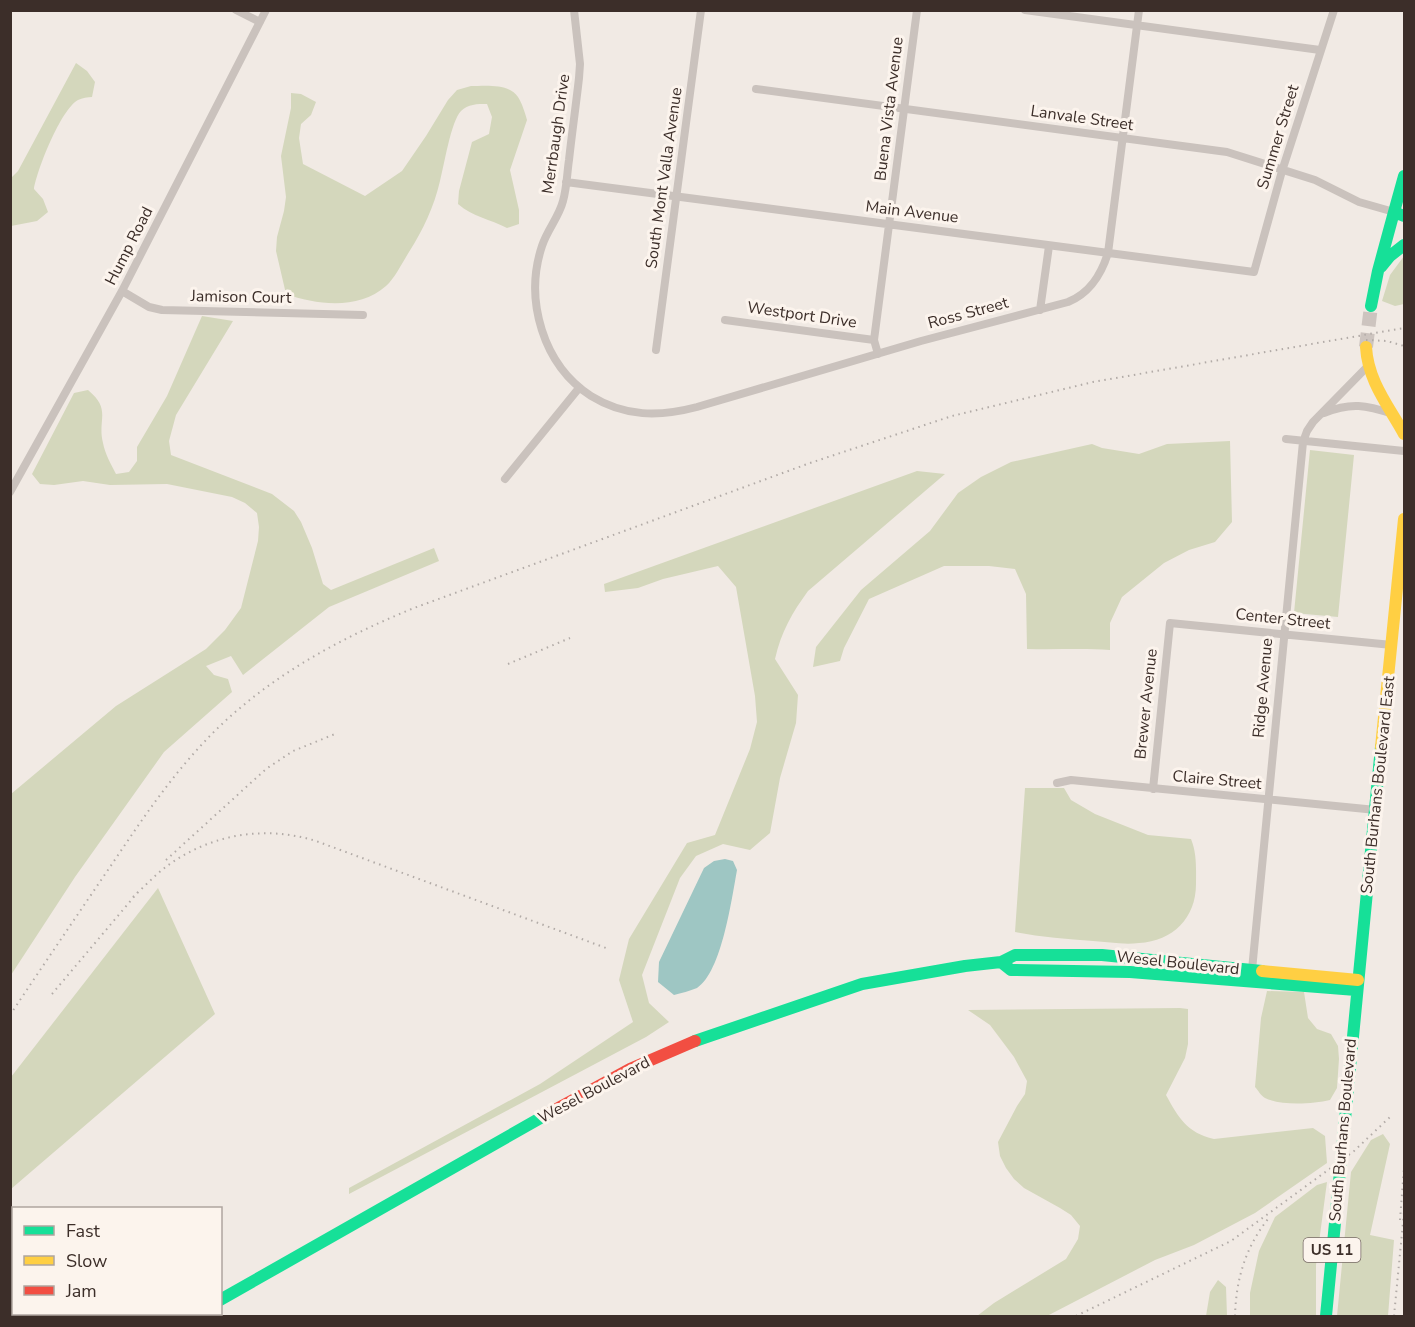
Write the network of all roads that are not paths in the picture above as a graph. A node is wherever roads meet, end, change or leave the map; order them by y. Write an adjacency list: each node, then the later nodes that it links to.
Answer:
1 (236, 10): 9 (street)
2 (266, 10): 9 (street, Hump Road)
3 (574, 10): 17 (street, Merrbaugh Drive)
4 (701, 10): 18 (street, South Mont Valla Avenue)
5 (917, 10): 13 (street, Buena Vista Avenue)
6 (1025, 10): 10 (street)
7 (1140, 10): 10 (street, Ross Street)
8 (1334, 10): 11 (street, Summer Street)
9 (260, 22): 26 (street, Hump Road)
10 (1138, 26): 11 (street); 14 (street, Ross Street)
11 (1320, 50): 15 (street, Summer Street)
12 (756, 89): 13 (street, Lanvale Street)
13 (904, 110): 14 (street, Lanvale Street); 20 (street, Buena Vista Avenue)
14 (1123, 138): 15 (street, Lanvale Street); 23 (street, Ross Street)
15 (1282, 171): 19 (street, Lanvale Street); 24 (street, Summer Street)
16 (1404, 177): 19 (main road)
17 (566, 182): 18 (street, Main Avenue); 36 (street, Merrbaugh Drive)
18 (676, 197): 20 (street, Main Avenue); 33 (street, South Mont Valla Avenue)
19 (1399, 214): 25 (main road)
20 (889, 225): 22 (street, Main Avenue); 31 (street, Buena Vista Avenue)
21 (1404, 245): 25 (main road)
22 (1049, 246): 23 (street, Main Avenue); 28 (street)
23 (1108, 253): 24 (street, Main Avenue); 28 (street, Ross Street)
24 (1254, 272)
25 (1378, 272): 27 (main road)
26 (122, 291): 29 (street, Jamison Court); 44 (street, Hump Road)
27 (1371, 306)
28 (1040, 310): 34 (street, Ross Street)
29 (363, 315)
30 (725, 320): 31 (street, Westport Drive)
31 (874, 339): 34 (street, Buena Vista Avenue)
32 (1366, 347): 35 (main road)
33 (656, 350)
34 (878, 354): 36 (street, Ross Street)
35 (1366, 367): 37 (main road); 38 (street, Ridge Avenue)
36 (579, 388): 43 (street)
37 (1393, 414): 38 (street); 39 (main road)
38 (1321, 415): 41 (street, Ridge Avenue)
39 (1404, 434)
40 (1286, 439): 41 (street)
41 (1303, 442): 42 (street); 47 (street, Ridge Avenue)
42 (1404, 451)
43 (505, 479)
44 (11, 488)
45 (1404, 519): 48 (main road, South Burhans Boulevard East / US 11)
46 (1170, 623): 47 (street, Center Street); 50 (street, Brewer Avenue)
47 (1283, 634): 48 (street, Center Street); 51 (street, Ridge Avenue)
48 (1392, 645): 52 (main road, South Burhans Boulevard East / US 11)
49 (1057, 783): 50 (street, Claire Street)
50 (1153, 789): 51 (street, Claire Street)
51 (1268, 800): 52 (street, Claire Street); 54 (street, Ridge Avenue)
52 (1376, 810): 55 (main road, South Burhans Boulevard East / US 11)
53 (1001, 962): 54 (main road, Wesel Boulevard); 55 (main road, Wesel Boulevard); 56 (main road, Wesel Boulevard)
54 (1252, 970): 55 (main road, Wesel Boulevard)
55 (1357, 985): 57 (main road, South Burhans Boulevard / US 11)
56 (222, 1299)
57 (1326, 1317)

